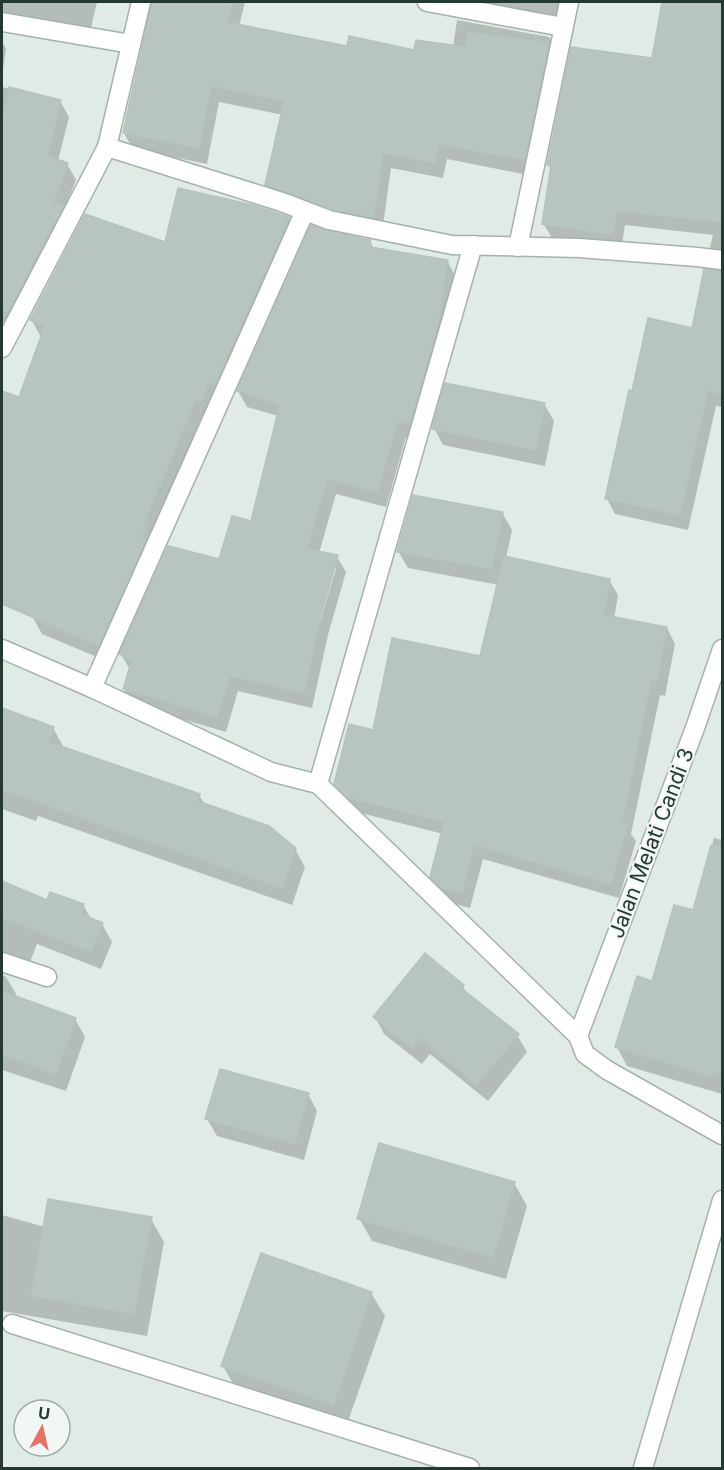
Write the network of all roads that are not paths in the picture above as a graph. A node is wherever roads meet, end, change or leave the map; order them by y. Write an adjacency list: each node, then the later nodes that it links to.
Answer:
1 (141, 2): 6 (street)
2 (427, 2): 5 (street)
3 (569, 2): 5 (street)
4 (2, 22): 6 (street)
5 (563, 27): 10 (street)
6 (131, 44): 7 (street)
7 (106, 147): 8 (street); 12 (street)
8 (305, 211): 9 (street); 15 (street)
9 (473, 245): 10 (street); 16 (street)
10 (518, 247): 11 (street)
11 (723, 260)
12 (2, 348)
13 (2, 649): 15 (street)
14 (723, 649): 19 (street, Jalan Melati Candi 3)
15 (92, 688): 16 (street)
16 (318, 784): 19 (street)
17 (2, 962): 18 (street)
18 (46, 977)
19 (578, 1036): 20 (street)
20 (723, 1135)
21 (723, 1200): 24 (street)
22 (12, 1324): 23 (street)
23 (470, 1468)
24 (643, 1468)

